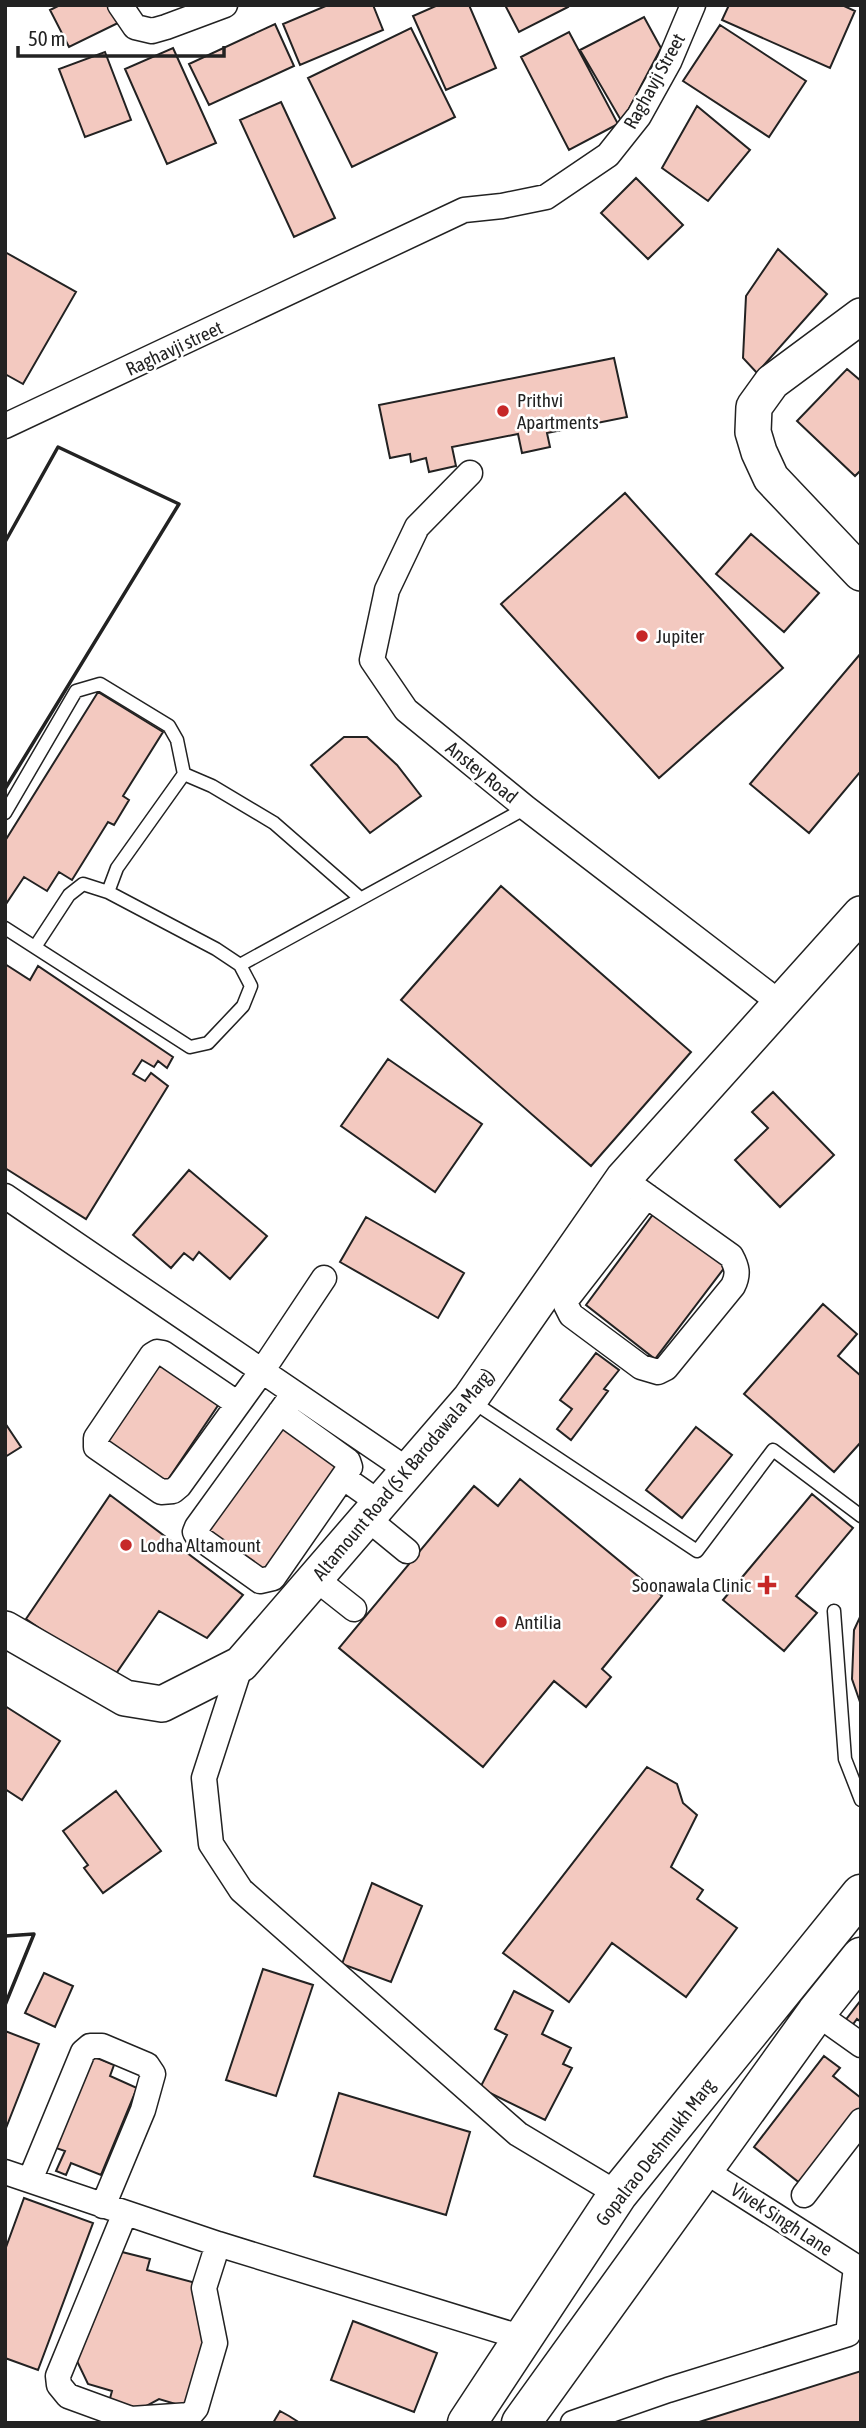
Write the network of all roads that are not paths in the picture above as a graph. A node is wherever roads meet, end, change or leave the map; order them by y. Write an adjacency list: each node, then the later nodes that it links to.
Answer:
1 (120, 5): 2 (street)
2 (225, 5)
3 (693, 5): 4 (street, Raghavji Street)
4 (342, 269): 6 (street, Raghavji street)
5 (861, 316): 8 (street)
6 (5, 426)
7 (470, 473): 10 (street, Anstey Road)
8 (861, 573)
9 (184, 774): 11 (lane); 12 (lane); 13 (lane)
10 (526, 808): 13 (lane); 18 (street, Anstey Road)
11 (5, 813)
12 (108, 892): 16 (lane); 17 (lane)
13 (360, 898): 17 (lane)
14 (861, 914): 18 (street, Altamount Road (S K Barodawala Marg))
15 (5, 928): 16 (lane)
16 (35, 947): 17 (lane)
17 (240, 965)
18 (780, 1003): 19 (street, Altamount Road (S K Barodawala Marg))
19 (635, 1188): 22 (street, Altamount Road (S K Barodawala Marg)); 22 (street)
20 (5, 1196): 23 (street)
21 (324, 1278): 23 (street)
22 (569, 1279): 24 (street, Altamount Road (S K Barodawala Marg))
23 (262, 1371): 25 (street); 26 (street)
24 (470, 1399): 27 (street, Altamount Road (S K Barodawala Marg)); 30 (lane)
25 (287, 1403): 27 (street); 28 (street); 32 (street)
26 (238, 1404): 26 (street)
27 (409, 1471): 29 (street, Altamount Road (S K Barodawala Marg))
28 (344, 1478): 29 (street); 32 (street)
29 (375, 1511): 31 (street); 32 (street, Altamount Road (S K Barodawala Marg))
30 (861, 1516)
31 (407, 1551)
32 (299, 1581): 33 (street); 36 (street, Altamount Road (S K Barodawala Marg))
33 (354, 1609)
34 (834, 1611): 37 (lane)
35 (5, 1629): 36 (street, Altamount Road (S K Barodawala Marg))
36 (241, 1664): 46 (street)
37 (861, 1800)
38 (861, 1894): 46 (main road, Gopalrao Deshmukh Marg)
39 (861, 1957): 40 (main road)
40 (816, 2013): 41 (street); 43 (main road)
41 (861, 2045)
42 (861, 2122): 47 (street)
43 (702, 2169): 50 (street, Vivek Singh Lane); 54 (main road)
44 (5, 2172): 45 (street)
45 (30, 2180): 48 (street); 48 (street)
46 (618, 2194): 52 (main road, Gopalrao Deshmukh Marg)
47 (804, 2195)
48 (114, 2210): 49 (street); 49 (street)
49 (218, 2244): 52 (street)
50 (858, 2268): 51 (street)
51 (854, 2335): 55 (street)
52 (523, 2338): 53 (main road, Gopalrao Deshmukh Marg)
53 (467, 2423)
54 (521, 2423)
55 (573, 2423)

